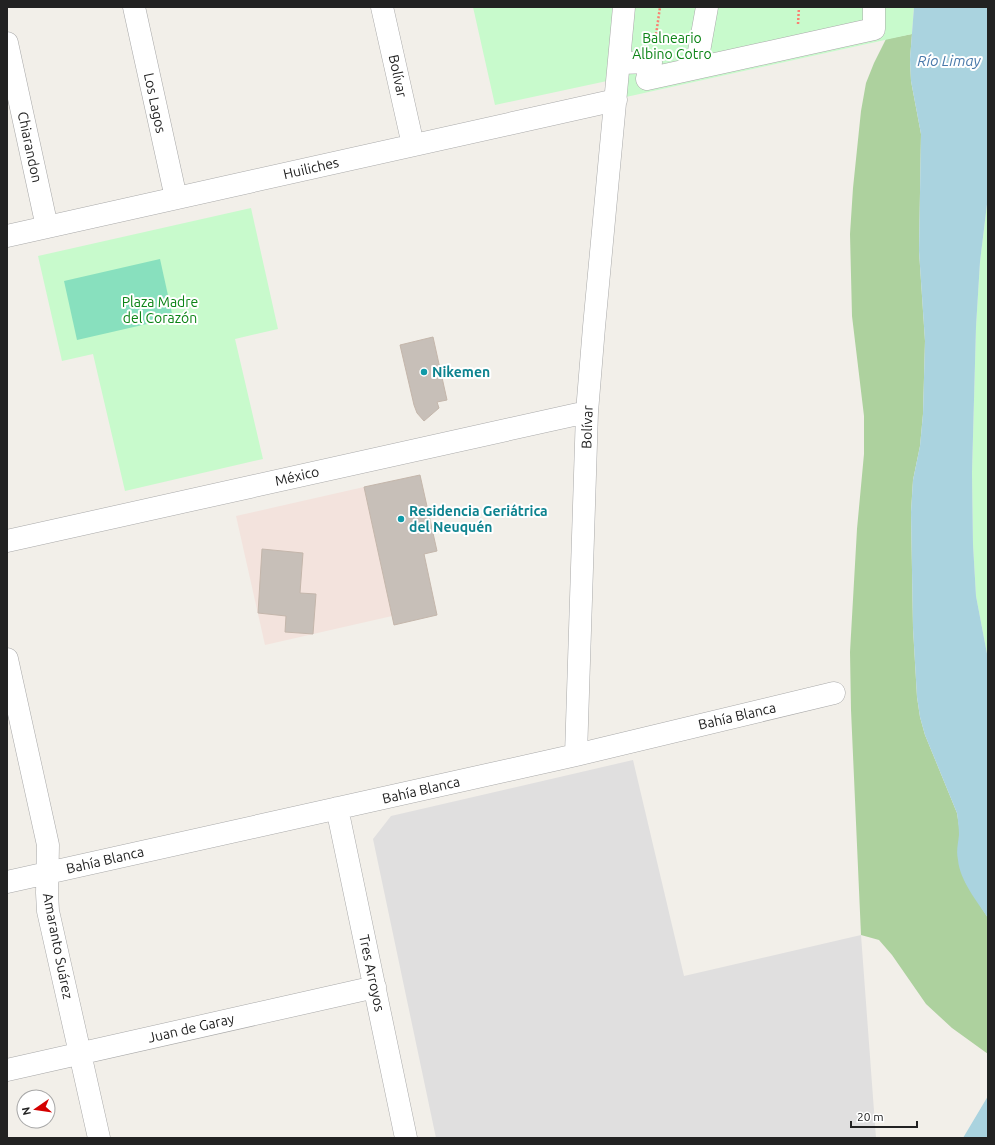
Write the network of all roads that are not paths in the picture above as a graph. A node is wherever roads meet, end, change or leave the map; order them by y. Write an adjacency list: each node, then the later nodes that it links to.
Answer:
1 (134, 7): 11 (street, Los Lagos)
2 (382, 7): 10 (street, Bolívar)
3 (624, 7): 7 (street)
4 (707, 7): 8 (street)
5 (874, 7): 8 (street)
6 (7, 43): 12 (street, Chiarandon)
7 (620, 63): 8 (street); 9 (street)
8 (696, 68)
9 (616, 100): 10 (street, Huiliches); 14 (street, Bolívar)
10 (413, 145): 11 (street, Huiliches)
11 (176, 198): 12 (street, Huiliches)
12 (47, 227): 13 (street, Huiliches)
13 (7, 236)
14 (588, 412): 15 (street, México); 18 (street, Bolívar)
15 (7, 541)
16 (7, 659): 20 (street, Amaranto Suárez)
17 (834, 693): 18 (street, Bahía Blanca)
18 (576, 755): 19 (street, Bahía Blanca)
19 (337, 808): 20 (street, Bahía Blanca); 22 (street, Tres Arroyos)
20 (47, 873): 21 (street, Bahía Blanca); 23 (street, Amaranto Suárez)
21 (7, 882)
22 (375, 987): 23 (street, Juan de Garay); 26 (street, Tres Arroyos)
23 (80, 1054): 24 (street, Juan de Garay); 25 (street, Amaranto Suárez)
24 (7, 1070)
25 (99, 1138)
26 (406, 1138)

